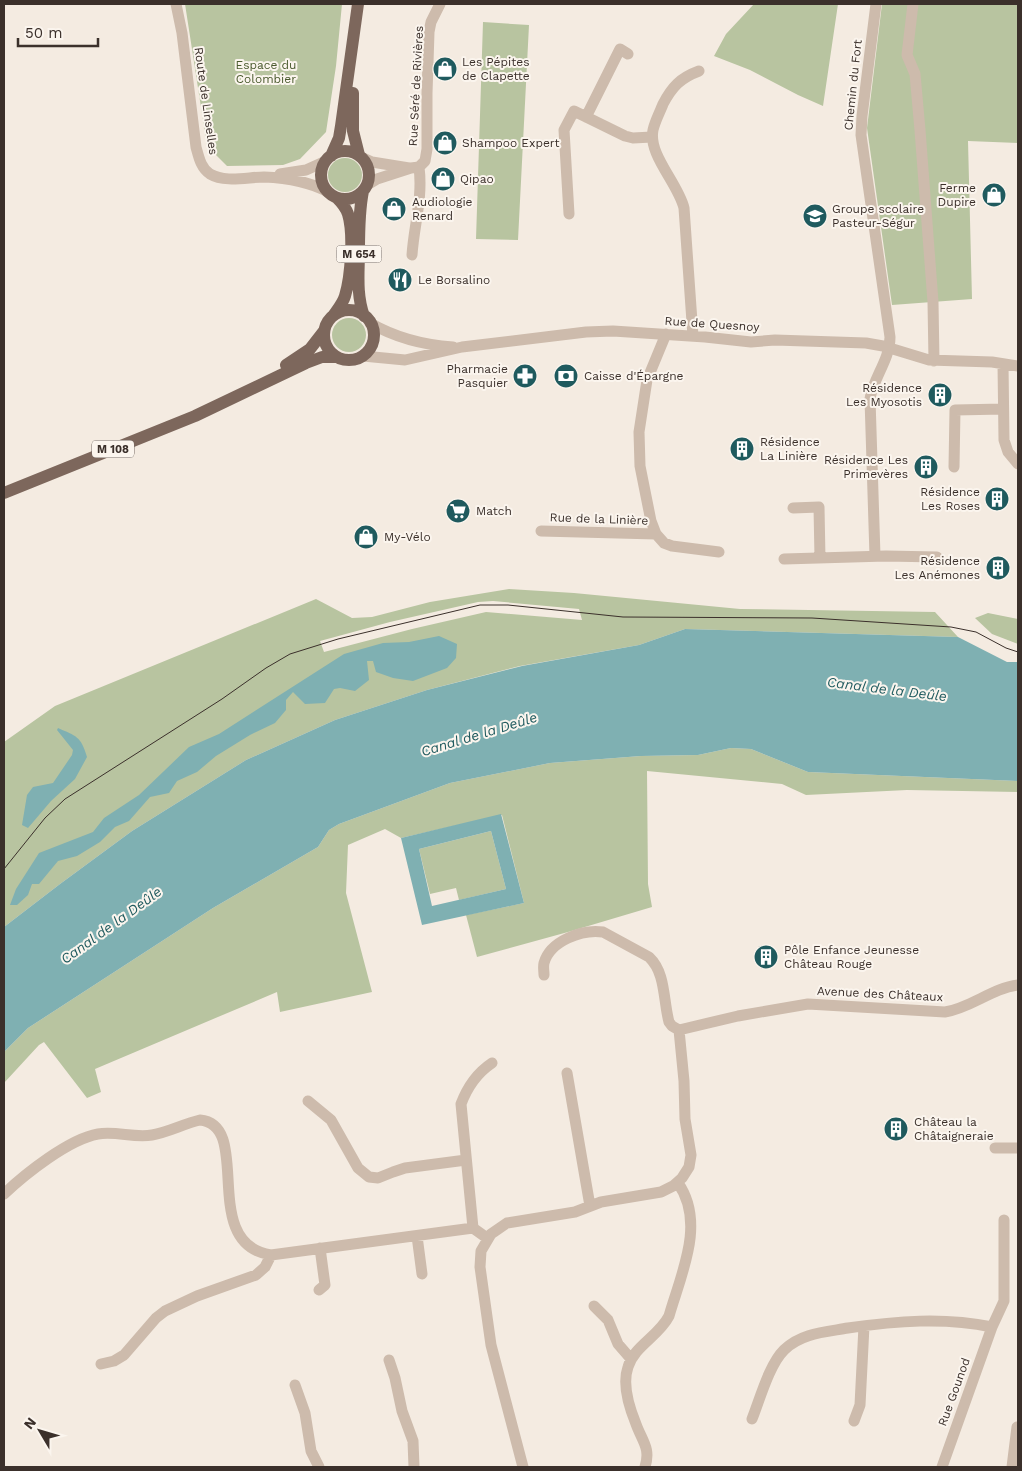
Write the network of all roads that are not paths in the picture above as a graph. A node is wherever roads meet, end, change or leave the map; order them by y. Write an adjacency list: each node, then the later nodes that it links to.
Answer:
1 (176, 4): 14 (street, Route de Linselles)
2 (358, 4): 6 (main road)
3 (440, 4): 13 (street, Rue Séré de Rivières)
4 (876, 4): 25 (street, Chemin du Fort)
5 (913, 4): 28 (street)
6 (354, 43): 11 (main road); 12 (main road)
7 (628, 54): 9 (street)
8 (699, 71): 10 (street)
9 (586, 117): 10 (street); 17 (street)
10 (652, 137): 23 (street)
11 (361, 157): 12 (main road); 13 (street); 15 (main road)
12 (328, 158): 14 (street, Route de Linselles); 16 (main road)
13 (415, 168): 15 (street); 18 (street, Rue Séré de Rivières)
14 (265, 177): 16 (street, Route de Linselles)
15 (365, 188): 16 (main road); 20 (main road, M 654)
16 (333, 195): 19 (main road, M 654)
17 (569, 214)
18 (412, 256)
19 (333, 316): 20 (main road); 21 (main road)
20 (367, 319): 24 (street, Rue de Quesnoy); 26 (main road)
21 (324, 331): 27 (main road); 31 (main road, M 108)
22 (666, 334): 23 (street, Rue de Quesnoy); 24 (street, Rue de Quesnoy); 38 (street, Rue de la Linière)
23 (693, 336): 25 (street, Rue de Quesnoy)
24 (462, 347): 26 (street, Rue de Quesnoy)
25 (889, 347): 28 (street, Rue de Quesnoy); 40 (street)
26 (363, 356): 27 (main road)
27 (336, 357): 31 (main road, M 108)
28 (934, 361): 29 (street, Rue de Quesnoy)
29 (1003, 364): 30 (street, Rue de Quesnoy); 32 (street)
30 (1018, 366)
31 (221, 403): 35 (main road, M 108)
32 (1003, 409): 33 (street); 34 (street)
33 (1018, 464)
34 (954, 467)
35 (4, 493)
36 (793, 508): 42 (street)
37 (541, 531): 38 (street, Rue de la Linière)
38 (656, 534): 39 (street, Rue de la Linière)
39 (719, 552)
40 (876, 556): 41 (street); 42 (street)
41 (937, 557)
42 (820, 558): 43 (street)
43 (784, 559)
44 (544, 975): 46 (street)
45 (1018, 985): 46 (street, Avenue des Châteaux)
46 (679, 1030): 53 (street)
47 (489, 1062): 52 (street)
48 (568, 1073): 55 (street)
49 (308, 1100): 52 (street)
50 (995, 1148): 51 (street)
51 (1018, 1148)
52 (466, 1160): 57 (street)
53 (678, 1182): 55 (street); 67 (street)
54 (4, 1194): 61 (street)
55 (590, 1206): 59 (street)
56 (1004, 1220): 66 (street, Rue Gounod)
57 (473, 1228): 58 (street); 59 (street)
58 (417, 1236): 60 (street); 62 (street)
59 (488, 1238): 76 (street)
60 (320, 1248): 61 (street); 63 (street)
61 (271, 1255): 69 (street)
62 (422, 1274)
63 (319, 1290)
64 (594, 1306): 67 (street)
65 (864, 1326): 66 (street); 71 (street); 72 (street)
66 (992, 1327): 78 (street, Rue Gounod)
67 (631, 1359): 77 (street)
68 (389, 1360): 75 (street)
69 (101, 1364)
70 (295, 1385): 74 (street)
71 (752, 1419)
72 (854, 1421)
73 (1017, 1428): 79 (street)
74 (319, 1467)
75 (414, 1467)
76 (523, 1467)
77 (645, 1467)
78 (942, 1467)
79 (1012, 1467)

